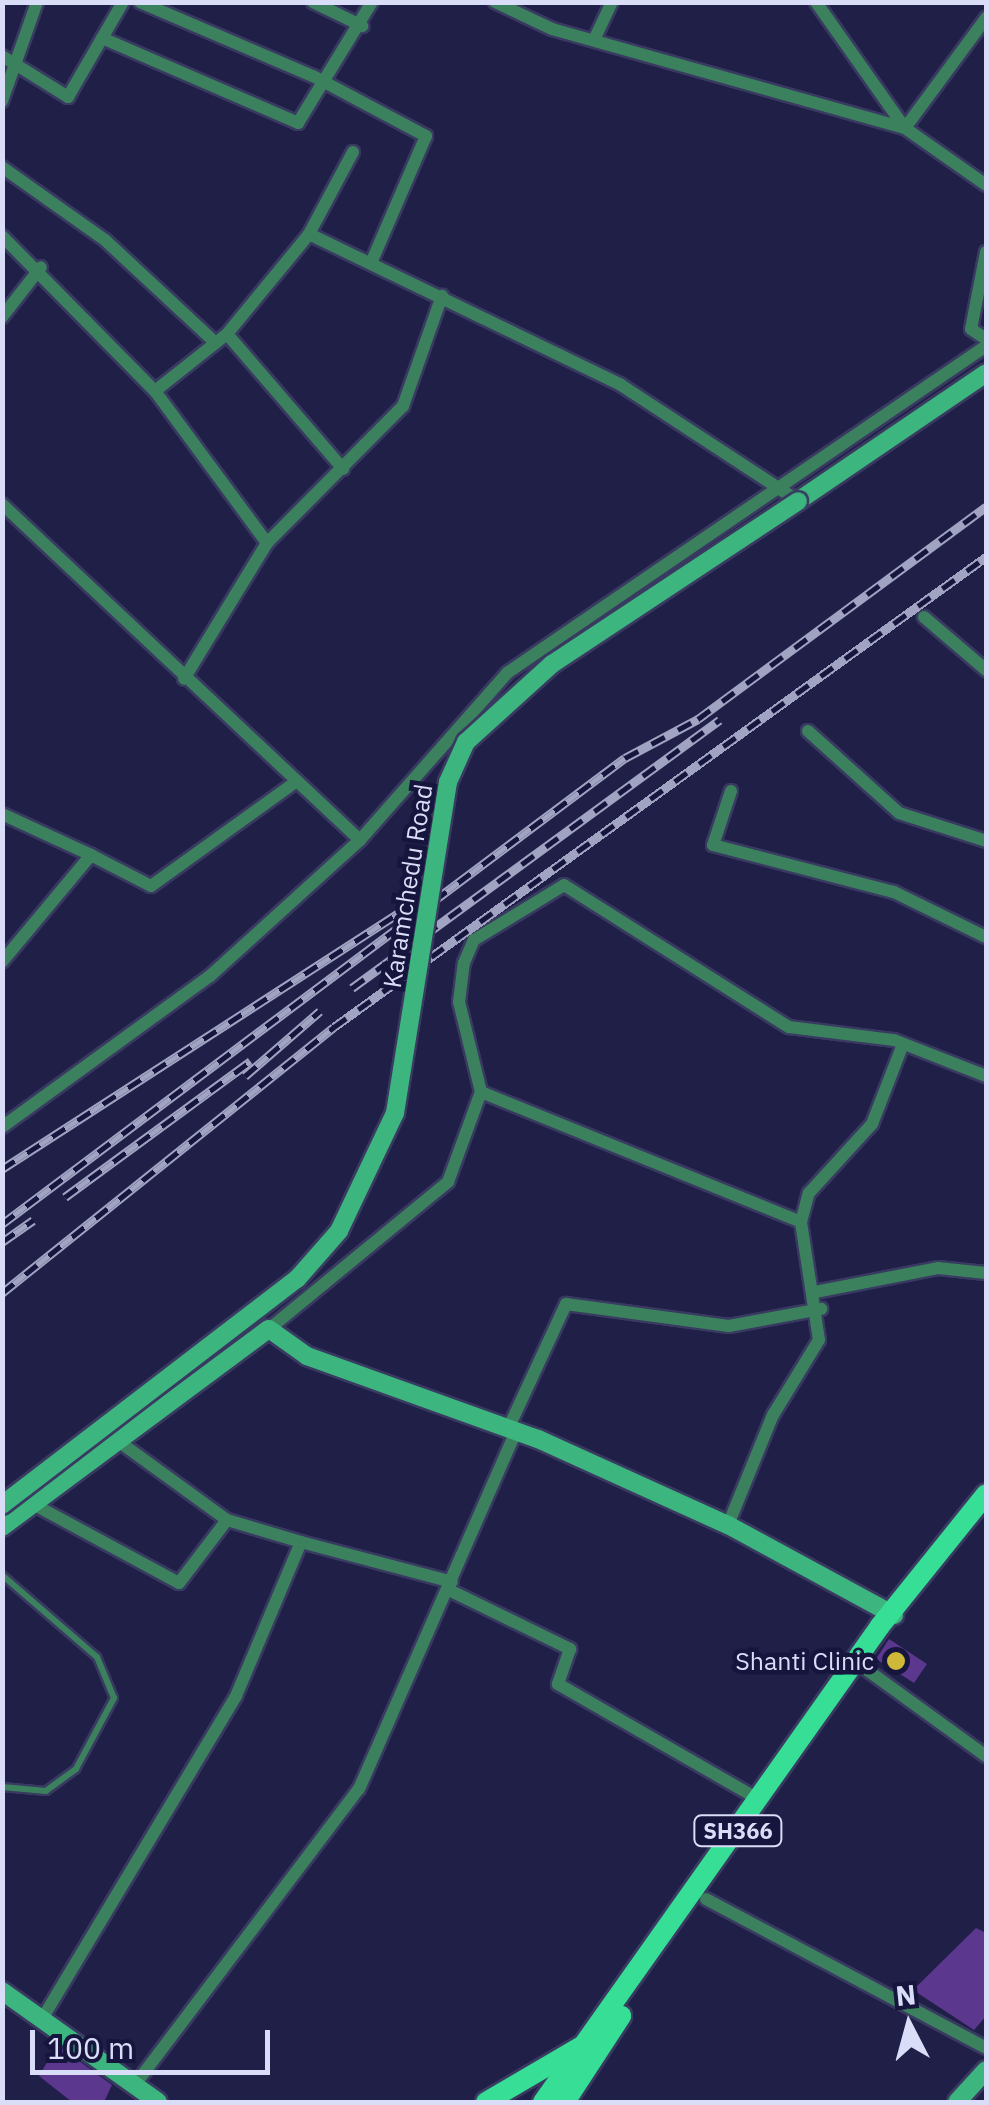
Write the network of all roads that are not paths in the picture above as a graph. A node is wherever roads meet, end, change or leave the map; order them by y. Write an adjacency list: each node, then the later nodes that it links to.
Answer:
1 (37, 2): 13 (street)
2 (122, 2): 11 (street)
3 (140, 2): 14 (street)
4 (312, 2): 10 (street)
5 (372, 2): 10 (street)
6 (495, 2): 12 (street)
7 (612, 2): 12 (street)
8 (816, 2): 16 (street)
9 (986, 18): 16 (street)
10 (362, 26): 14 (street)
11 (102, 38): 13 (street); 14 (street)
12 (594, 40): 16 (street)
13 (9, 59): 15 (street)
14 (324, 82): 23 (street)
15 (2, 101)
16 (905, 128): 19 (street)
17 (353, 152): 20 (street)
18 (2, 167): 27 (street)
19 (986, 186)
20 (309, 234): 23 (street); 27 (street)
21 (2, 236): 24 (street)
22 (986, 252): 28 (street)
23 (371, 263): 25 (street)
24 (41, 267): 26 (street); 31 (street)
25 (442, 296): 32 (street); 33 (street)
26 (2, 316)
27 (221, 338): 31 (street); 32 (street)
28 (986, 338)
29 (986, 346): 33 (street)
30 (986, 373): 34 (street, Karamchedu Road)
31 (155, 391): 36 (street)
32 (343, 469): 36 (street)
33 (777, 488): 34 (street); 44 (street)
34 (798, 501): 61 (street, Karamchedu Road, bridge)
35 (2, 504): 39 (street)
36 (267, 543): 39 (street)
37 (924, 617): 38 (street)
38 (986, 670)
39 (184, 679): 41 (street)
40 (808, 731): 45 (street)
41 (297, 780): 44 (street); 46 (street)
42 (732, 792): 47 (street)
43 (2, 814): 46 (street)
44 (360, 840): 52 (street)
45 (986, 841)
46 (91, 855): 48 (street)
47 (986, 937)
48 (2, 962)
49 (903, 1044): 50 (street); 51 (street); 53 (street)
50 (986, 1076)
51 (481, 1092): 53 (street); 57 (street)
52 (2, 1127)
53 (801, 1222): 55 (street)
54 (986, 1273): 55 (street)
55 (815, 1292): 56 (street)
56 (821, 1309): 58 (street); 64 (street)
57 (269, 1329): 58 (street); 59 (street)
58 (512, 1430): 64 (street); 68 (street)
59 (118, 1440): 62 (street); 63 (street)
60 (986, 1494): 69 (main road, SH366)
61 (2, 1504)
62 (33, 1504): 63 (street); 65 (street)
63 (227, 1520): 66 (street)
64 (728, 1524): 69 (street)
65 (2, 1527)
66 (301, 1542): 68 (street); 76 (street)
67 (2, 1575): 72 (lane)
68 (450, 1586): 73 (street); 80 (street)
69 (894, 1615): 70 (main road, SH366); 73 (main road, SH366)
70 (867, 1670): 71 (street); 74 (main road, SH366)
71 (986, 1756)
72 (2, 1787)
73 (760, 1800): 77 (main road, SH366)
74 (706, 1899): 78 (street); 84 (main road, SH366)
75 (2, 1991): 76 (street)
76 (42, 2019): 80 (street)
77 (580, 2047): 82 (main road, SH366); 83 (main road)
78 (986, 2048)
79 (986, 2070): 85 (street)
80 (134, 2086): 81 (street)
81 (158, 2102)
82 (486, 2102)
83 (542, 2102)
84 (565, 2102)
85 (957, 2102)

